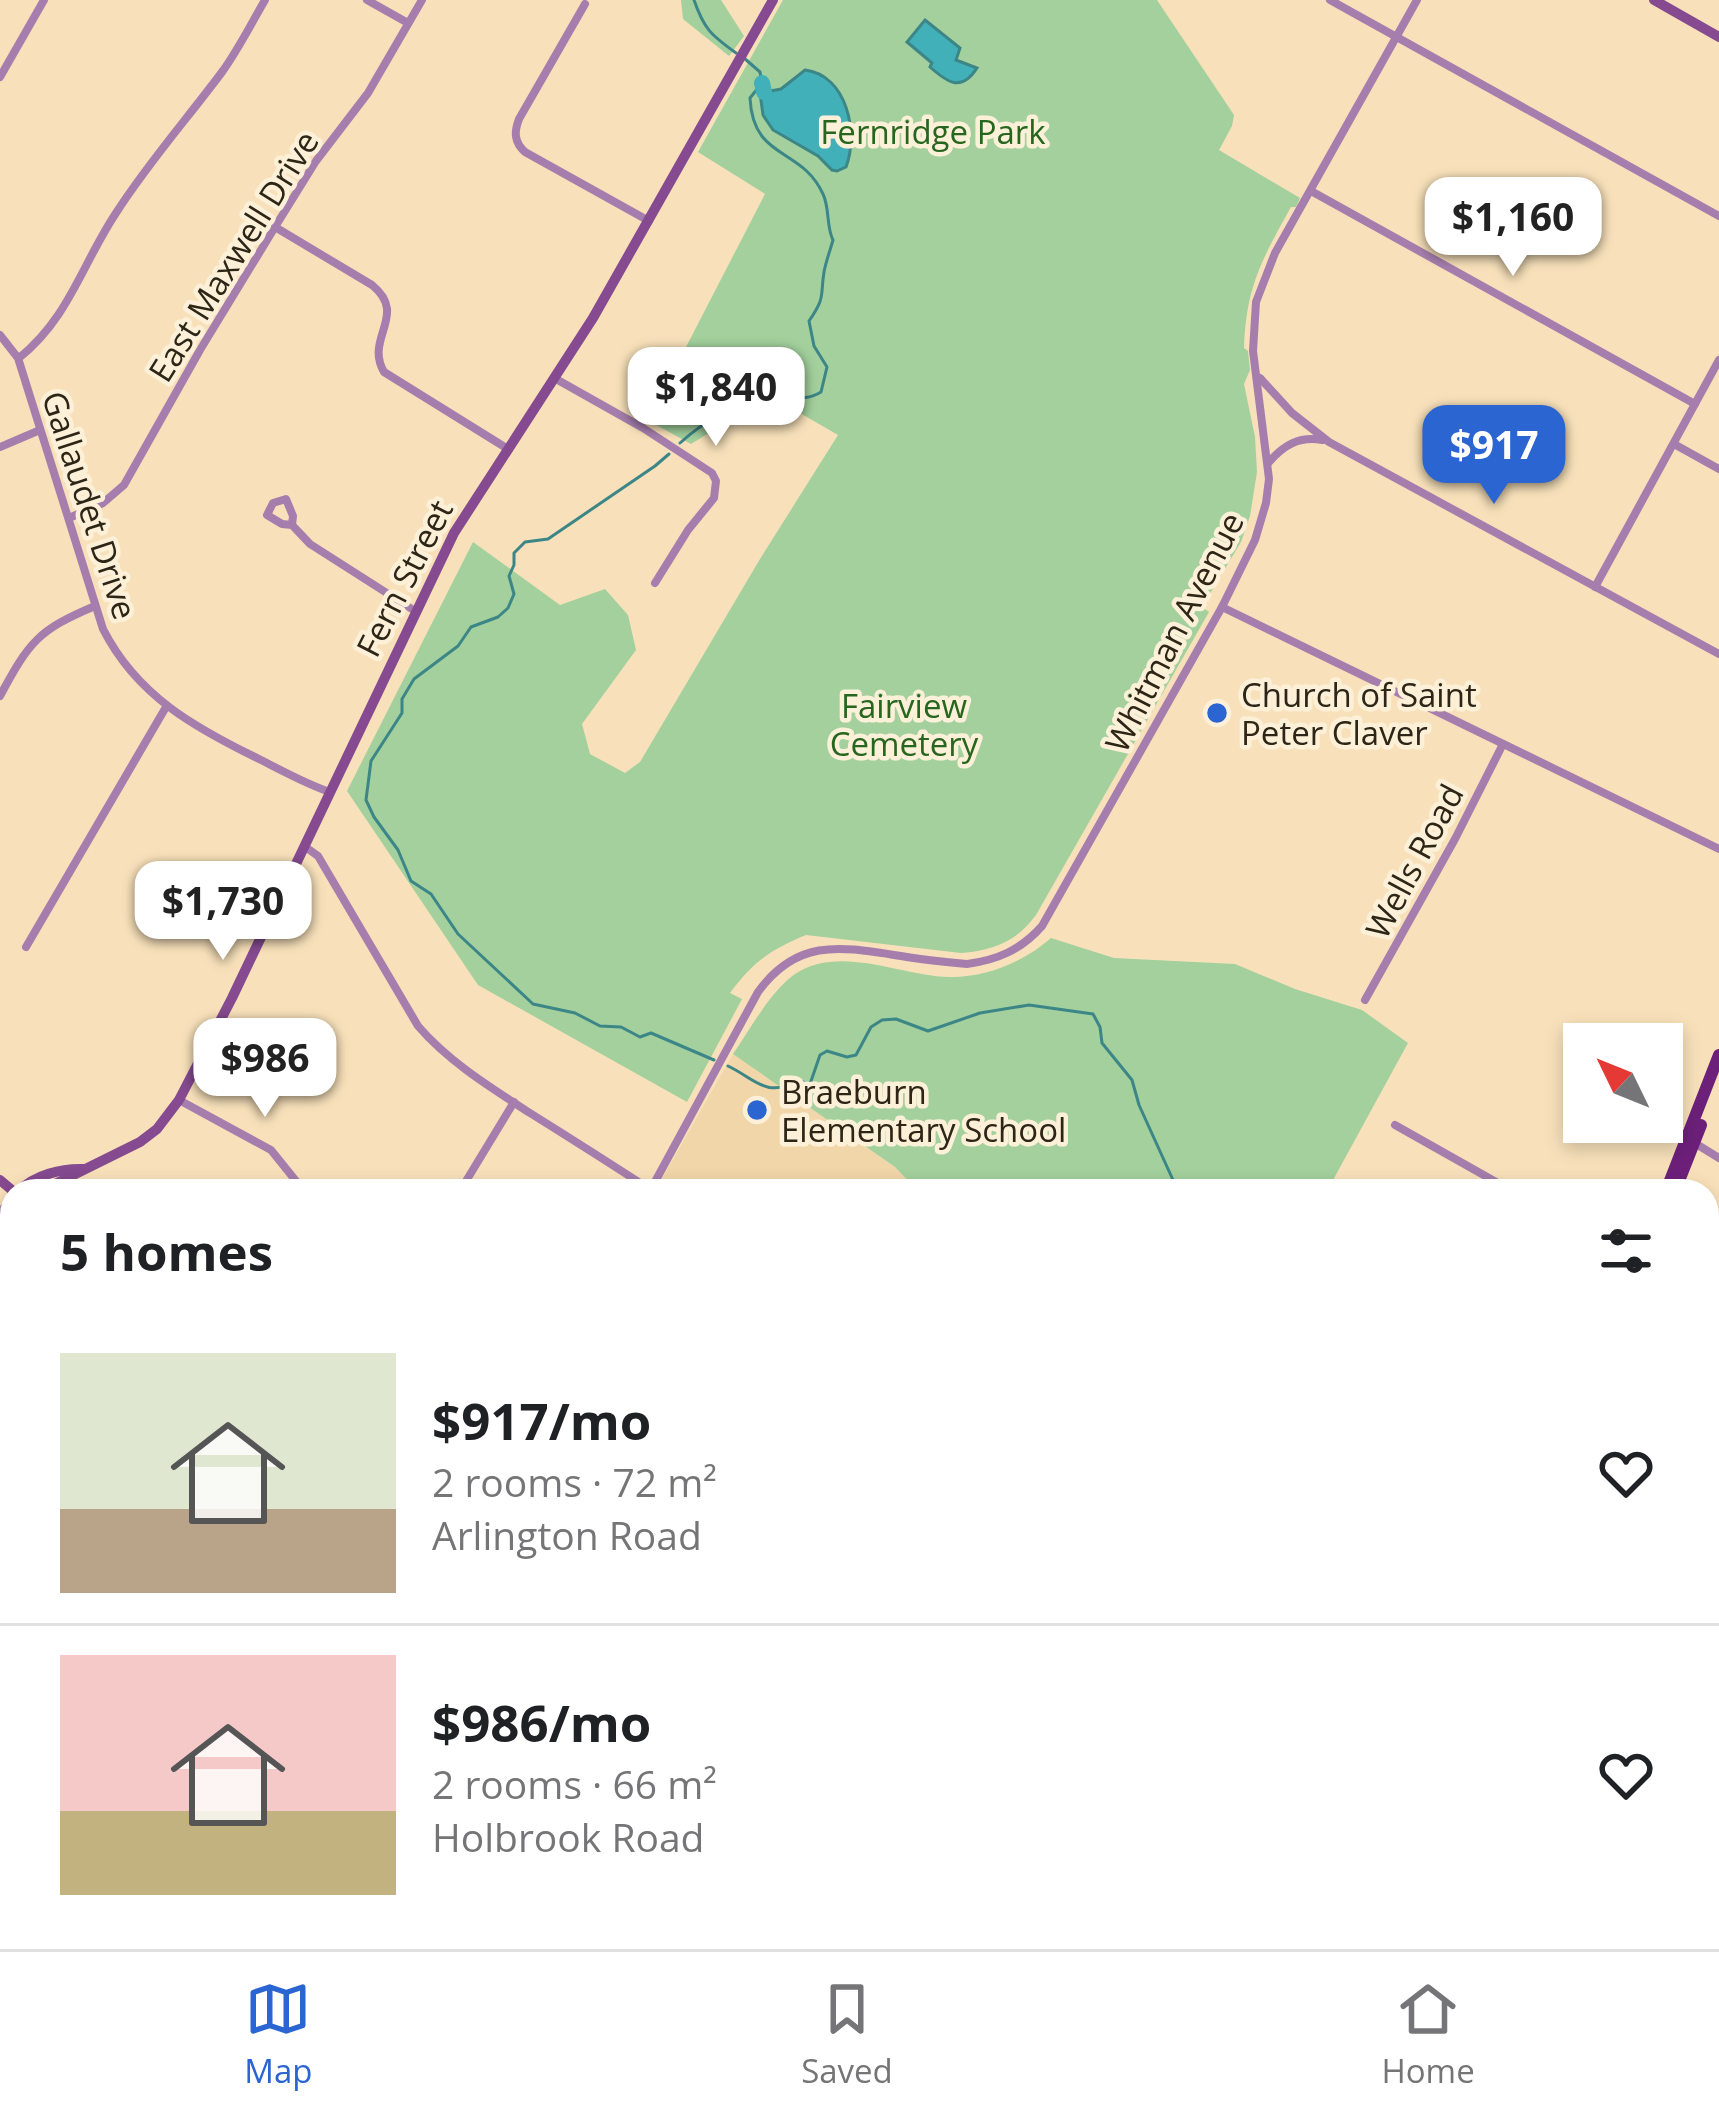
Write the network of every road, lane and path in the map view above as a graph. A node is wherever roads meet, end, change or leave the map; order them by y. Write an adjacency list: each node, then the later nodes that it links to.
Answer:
1 (44, 0): 13 (street)
2 (265, 0): 19 (street)
3 (367, 0): 10 (street)
4 (422, 0): 10 (street, East Maxwell Drive)
5 (772, 0): 16 (street, Fern Street)
6 (1330, 0): 11 (street)
7 (1417, 0): 11 (street, Whitman Avenue)
8 (1654, 0): 12 (street)
9 (585, 4): 16 (street)
10 (408, 23): 17 (street, East Maxwell Drive)
11 (1397, 37): 14 (street, Whitman Avenue); 15 (street)
12 (1719, 37)
13 (0, 77)
14 (1311, 191): 21 (street, Whitman Avenue); 23 (street)
15 (1719, 216)
16 (649, 221): 22 (street, Fern Street)
17 (275, 226): 28 (street); 31 (street, East Maxwell Drive)
18 (0, 335): 19 (street, Gallaudet Drive)
19 (18, 358): 24 (street, Gallaudet Drive)
20 (1719, 360): 23 (street)
21 (1257, 374): 25 (street); 29 (street, Whitman Avenue)
22 (556, 379): 28 (street, Fern Street); 33 (street)
23 (1695, 404): 26 (street)
24 (40, 430): 27 (street); 31 (street, Gallaudet Drive)
25 (1329, 442): 29 (street); 34 (street)
26 (1674, 444): 30 (street); 34 (street)
27 (0, 447)
28 (508, 449): 37 (street, Fern Street)
29 (1269, 462): 36 (street, Whitman Avenue)
30 (1719, 469)
31 (69, 518): 35 (street, Gallaudet Drive)
32 (292, 525): 37 (street)
33 (655, 583)
34 (1595, 587): 38 (street)
35 (95, 606): 39 (street); 40 (street, Gallaudet Drive)
36 (1222, 607): 41 (street); 61 (street, Whitman Avenue)
37 (415, 611): 42 (street, Fern Street)
38 (1719, 654)
39 (0, 696)
40 (166, 707): 42 (street, Gallaudet Drive); 45 (street)
41 (1503, 744): 44 (street); 46 (street, Wells Road)
42 (330, 792): 43 (street, Fern Street)
43 (304, 847): 49 (street, Fern Street); 50 (street)
44 (1719, 849)
45 (26, 947)
46 (1365, 1000)
47 (1719, 1054): 52 (main road)
48 (1719, 1078): 52 (main road)
49 (179, 1100): 54 (street, Fern Street); 58 (street)
50 (514, 1102): 59 (street); 60 (street)
51 (1395, 1125): 62 (street)
52 (1690, 1140): 53 (street); 63 (main road); 64 (main road)
53 (1719, 1158)
54 (87, 1169): 55 (street, Fern Street); 56 (street, Fern Street); 57 (street)
55 (36, 1179)
56 (66, 1179)
57 (79, 1179)
58 (296, 1179)
59 (467, 1179)
60 (633, 1179)
61 (656, 1179)
62 (1491, 1179)
63 (1672, 1179)
64 (1679, 1179)

